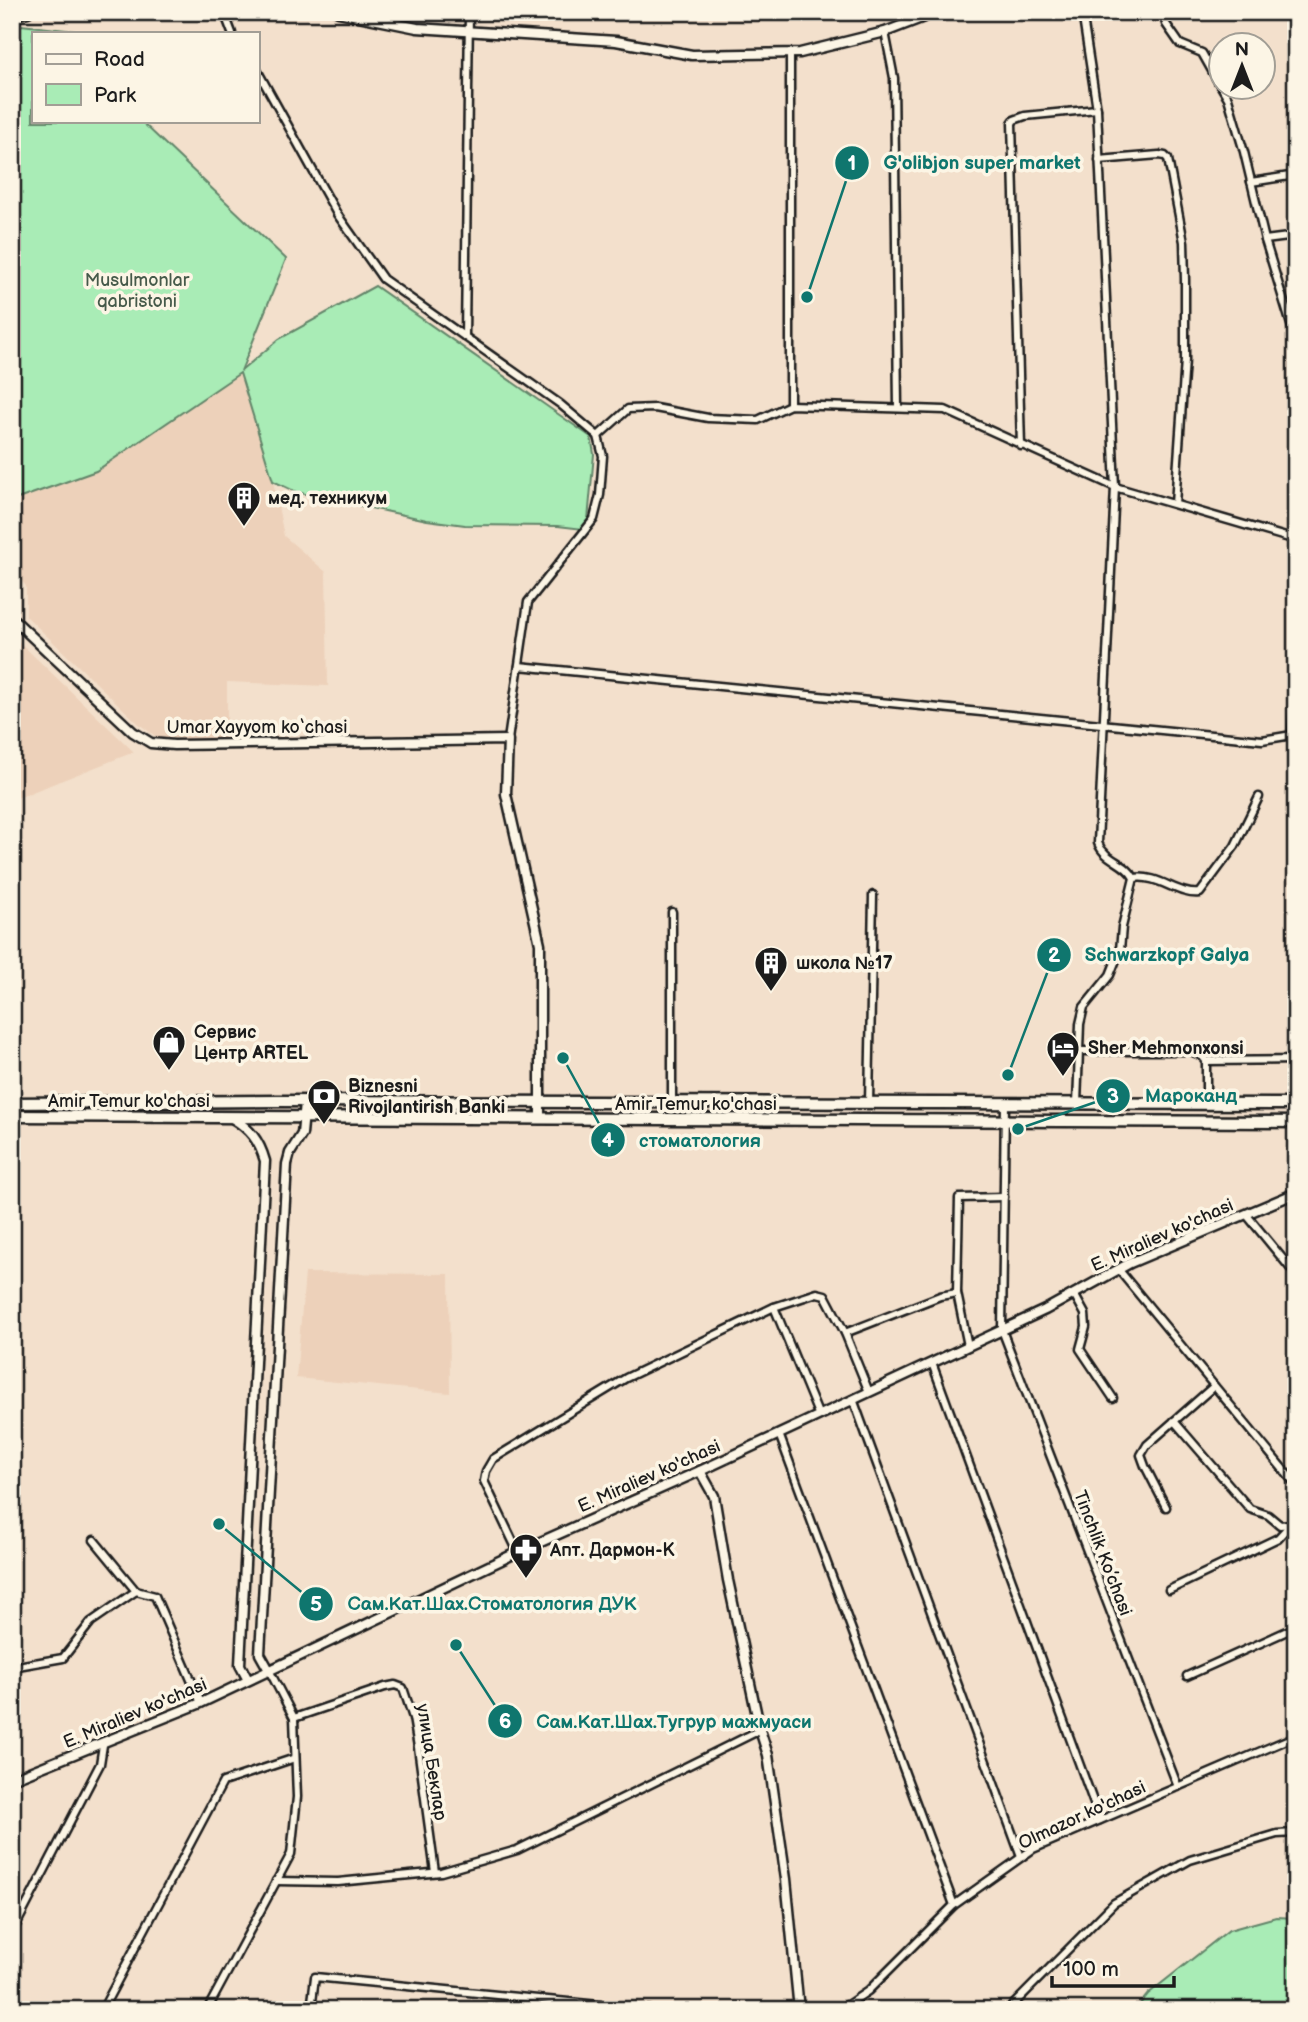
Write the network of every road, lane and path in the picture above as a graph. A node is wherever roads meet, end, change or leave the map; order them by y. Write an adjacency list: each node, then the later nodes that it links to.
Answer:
1 (28, 12): 8 (street)
2 (223, 12): 10 (street)
3 (338, 12): 9 (street)
4 (470, 12): 9 (street)
5 (937, 12): 11 (street)
6 (1082, 12): 16 (street)
7 (1163, 12): 13 (street)
8 (12, 16)
9 (468, 31): 12 (street); 22 (street)
10 (232, 32)
11 (885, 32): 12 (street); 25 (street)
12 (790, 53): 24 (street)
13 (1206, 60)
14 (259, 74): 22 (street)
15 (1229, 102): 19 (street)
16 (1097, 109): 17 (street); 27 (street)
17 (1099, 160): 28 (street); 29 (street)
18 (1296, 175): 19 (street)
19 (1251, 182): 21 (street)
20 (1296, 236): 21 (street)
21 (1265, 240): 23 (street)
22 (464, 337): 26 (street)
23 (1296, 341)
24 (790, 405): 25 (street); 26 (street)
25 (898, 407): 27 (street)
26 (598, 436): 32 (street)
27 (1021, 446): 28 (street)
28 (1115, 487): 29 (street); 34 (street)
29 (1175, 504): 30 (street)
30 (1296, 540)
31 (12, 618): 35 (street, Umar Xayyom ko‘chasi)
32 (519, 666): 34 (street); 35 (street)
33 (1296, 677): 34 (street)
34 (1102, 724): 37 (street)
35 (508, 740): 44 (street)
36 (1259, 797): 37 (street)
37 (1134, 878): 40 (street)
38 (873, 895): 47 (street)
39 (672, 912): 45 (street)
40 (1079, 1051): 42 (street); 49 (street)
41 (1296, 1060): 42 (street)
42 (1206, 1061): 50 (street)
43 (305, 1102): 44 (main road, Amir Temur ko'chasi); 46 (main road, Amir Temur ko'chasi); 54 (street)
44 (540, 1102): 45 (main road, Amir Temur ko'chasi); 55 (street)
45 (672, 1102): 47 (main road, Amir Temur ko'chasi)
46 (12, 1103)
47 (869, 1103): 48 (main road, Amir Temur ko'chasi)
48 (1005, 1103): 49 (main road, Amir Temur ko'chasi); 56 (street)
49 (1077, 1104): 50 (main road, Amir Temur ko'chasi)
50 (1206, 1104): 51 (main road, Amir Temur ko'chasi)
51 (1296, 1104)
52 (12, 1116): 53 (main road, Amir Temur ko'chasi)
53 (232, 1118): 54 (main road, Amir Temur ko'chasi); 89 (street)
54 (304, 1119): 55 (main road, Amir Temur ko'chasi); 87 (street)
55 (540, 1119): 56 (main road, Amir Temur ko'chasi)
56 (1005, 1119): 57 (main road, Amir Temur ko'chasi); 59 (street)
57 (1296, 1122)
58 (1296, 1193): 60 (street, E. Miraliev ko'chasi)
59 (1004, 1198): 63 (street); 66 (street)
60 (1246, 1214): 61 (street, E. Miraliev ko'chasi); 62 (street)
61 (1118, 1269): 64 (street, E. Miraliev ko'chasi); 70 (street)
62 (1296, 1275)
63 (957, 1293): 67 (street); 68 (street)
64 (1074, 1294): 66 (street, E. Miraliev ko'chasi); 72 (street)
65 (774, 1307): 67 (street); 74 (street); 82 (street)
66 (1002, 1330): 68 (street, E. Miraliev ko'chasi); 97 (street, Tinchlik Ko’chasi)
67 (845, 1333): 71 (street)
68 (968, 1346): 69 (street, E. Miraliev ko'chasi)
69 (932, 1363): 71 (street, E. Miraliev ko'chasi); 98 (street)
70 (1214, 1386): 75 (street); 78 (street)
71 (869, 1392): 73 (street, E. Miraliev ko'chasi)
72 (1113, 1398)
73 (853, 1399): 74 (street, E. Miraliev ko'chasi); 100 (street)
74 (819, 1416): 76 (street, E. Miraliev ko'chasi)
75 (1174, 1421): 79 (street); 80 (street)
76 (779, 1434): 77 (street, E. Miraliev ko'chasi); 103 (street)
77 (700, 1471): 82 (street, E. Miraliev ko'chasi); 92 (street)
78 (1296, 1485)
79 (1166, 1507)
80 (1294, 1522): 83 (street)
81 (94, 1541): 84 (street)
82 (518, 1552): 87 (street, E. Miraliev ko'chasi)
83 (1169, 1590)
84 (136, 1591): 86 (street); 90 (street)
85 (1296, 1628): 88 (street)
86 (12, 1667)
87 (269, 1670): 89 (street, E. Miraliev ko'chasi); 91 (street)
88 (1187, 1676)
89 (248, 1680): 90 (street, E. Miraliev ko'chasi)
90 (201, 1703): 94 (street, E. Miraliev ko'chasi)
91 (294, 1718): 95 (street); 101 (street, улица Беклар)
92 (760, 1730): 101 (street); 109 (street)
93 (1296, 1736): 97 (street, Olmazor ko'chasi)
94 (103, 1745): 96 (street, E. Miraliev ko'chasi); 104 (street)
95 (295, 1758): 102 (street); 105 (street)
96 (12, 1779)
97 (1178, 1787): 98 (street, Olmazor ko'chasi)
98 (1100, 1820): 100 (street, Olmazor ko'chasi)
99 (1296, 1833): 111 (street)
100 (1021, 1857): 103 (street, Olmazor ko'chasi)
101 (435, 1872): 102 (street)
102 (276, 1881): 106 (street)
103 (954, 1905): 110 (street, Olmazor ko'chasi)
104 (12, 1933)
105 (102, 2010)
106 (207, 2010)
107 (311, 2010): 108 (street)
108 (650, 2010)
109 (799, 2010)
110 (840, 2010)
111 (1008, 2010)

